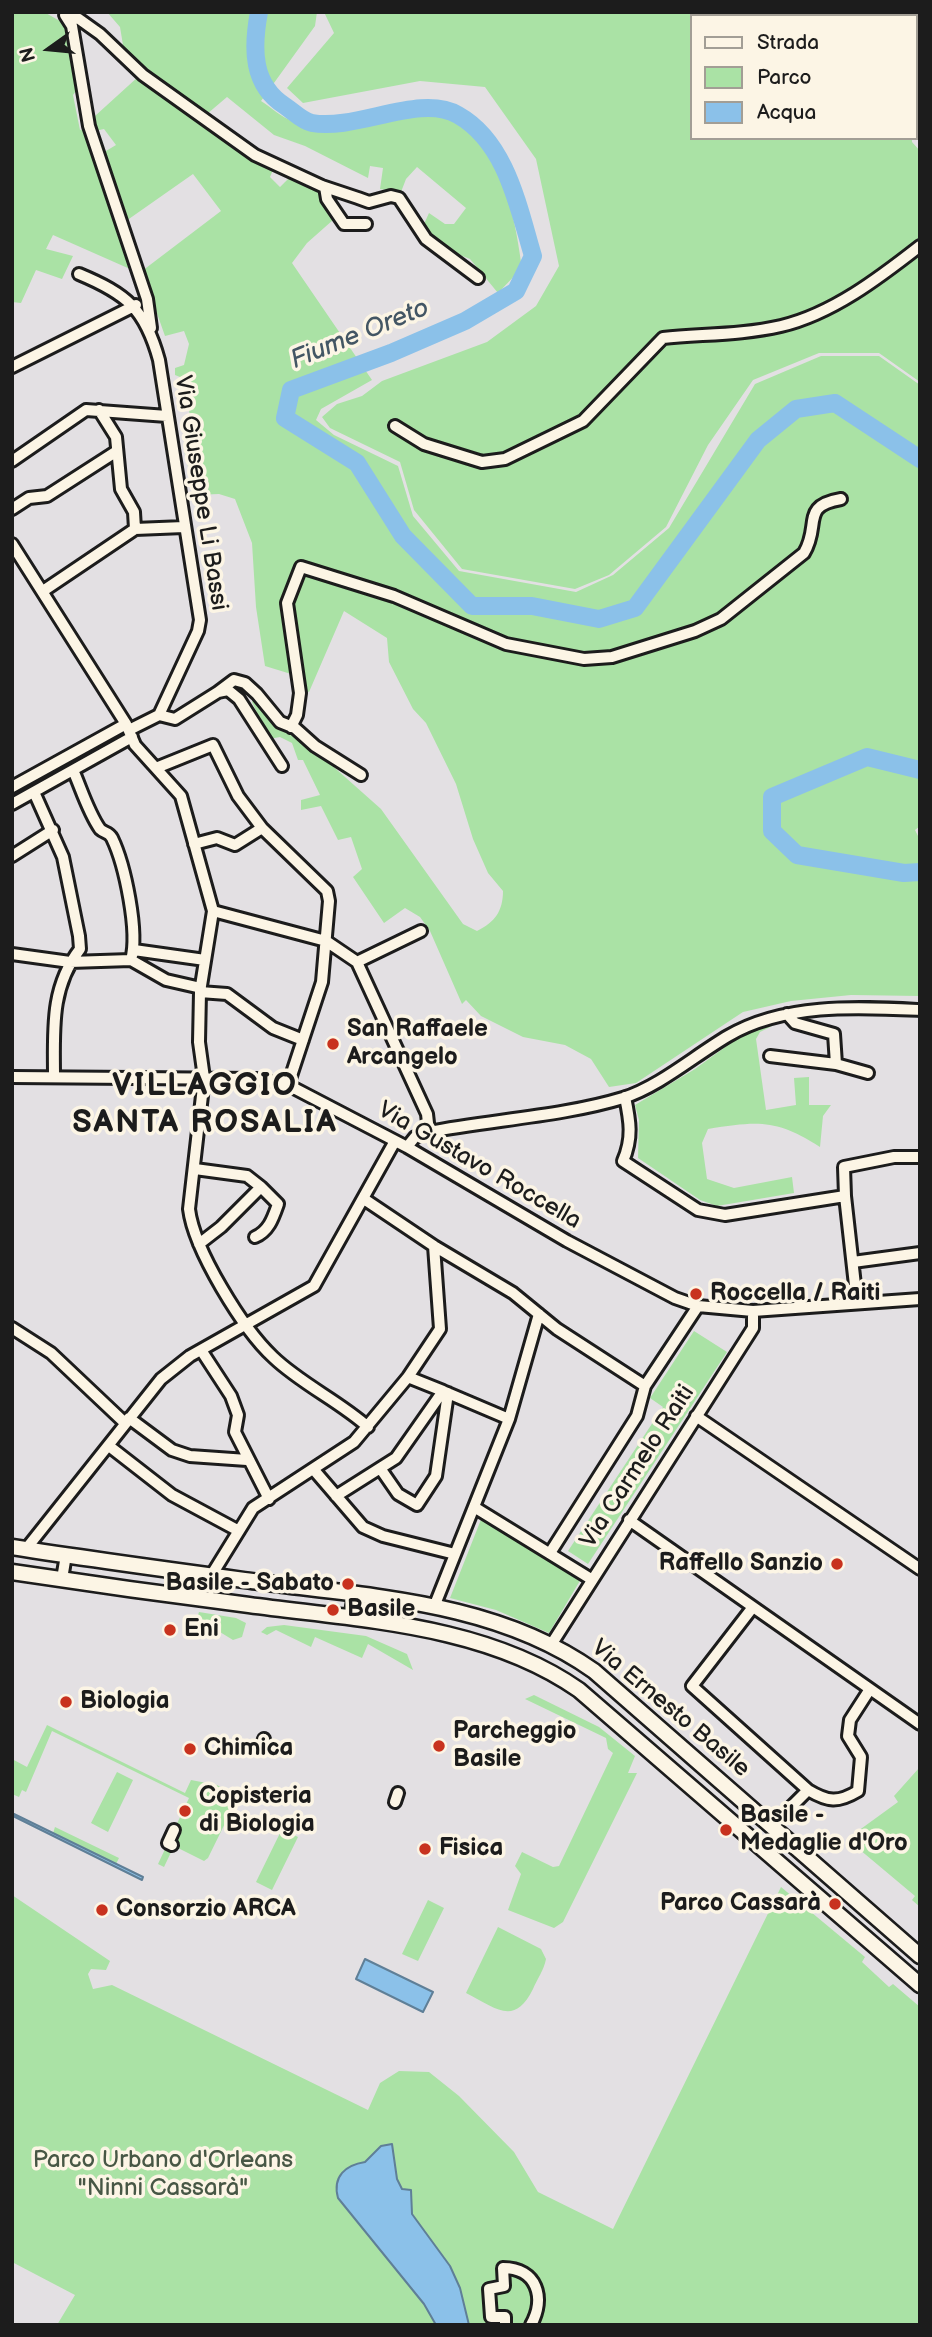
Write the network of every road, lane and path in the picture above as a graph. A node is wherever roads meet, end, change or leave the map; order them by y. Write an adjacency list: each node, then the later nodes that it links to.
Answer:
1 (64, 15): 2 (street); 8 (street)
2 (326, 187): 3 (street); 6 (street)
3 (366, 224)
4 (920, 246): 12 (street)
5 (79, 274): 7 (street, Via Giuseppe Li Bassi)
6 (478, 278)
7 (136, 305): 8 (street, Via Giuseppe Li Bassi); 9 (street)
8 (152, 334): 11 (street, Via Giuseppe Li Bassi)
9 (12, 367)
10 (99, 410): 11 (street); 13 (street); 14 (street)
11 (167, 416): 17 (street, Via Giuseppe Li Bassi)
12 (394, 426)
13 (117, 451): 16 (street); 18 (street)
14 (12, 461)
15 (841, 499): 23 (street)
16 (12, 509)
17 (184, 527): 18 (street); 22 (street, Via Giuseppe Li Bassi)
18 (135, 529): 20 (street)
19 (12, 544): 20 (street)
20 (43, 591): 24 (street)
21 (218, 692): 22 (street); 23 (street); 25 (street)
22 (159, 715): 24 (street)
23 (291, 727): 28 (street)
24 (129, 730): 26 (street); 27 (street); 29 (street)
25 (282, 766)
26 (156, 768): 32 (street); 34 (street)
27 (73, 770): 30 (street); 40 (street)
28 (360, 775)
29 (12, 787)
30 (33, 792): 31 (street); 33 (street)
31 (12, 804)
32 (262, 828): 34 (street); 38 (street)
33 (53, 830): 35 (street); 42 (street)
34 (194, 844): 36 (street)
35 (12, 856)
36 (213, 911): 38 (street); 41 (street)
37 (421, 931): 43 (street)
38 (326, 941): 43 (street); 47 (street)
39 (12, 954): 42 (street)
40 (132, 955): 41 (street); 42 (street); 44 (street)
41 (205, 960): 44 (street)
42 (70, 962): 52 (street)
43 (358, 962): 56 (street)
44 (200, 990): 47 (street); 53 (street)
45 (920, 1010): 46 (street)
46 (787, 1014): 49 (street); 55 (street)
47 (303, 1040): 54 (street)
48 (770, 1056): 49 (street)
49 (836, 1064): 50 (street)
50 (867, 1073)
51 (12, 1077): 52 (street, Via Gustavo Roccella)
52 (54, 1077): 53 (street, Via Gustavo Roccella)
53 (204, 1078): 54 (street, Via Gustavo Roccella); 60 (street)
54 (288, 1085): 57 (street, Via Gustavo Roccella)
55 (625, 1097): 56 (street); 62 (street)
56 (429, 1132): 58 (street)
57 (396, 1141): 58 (street, Via Gustavo Roccella); 63 (street)
58 (407, 1147): 71 (street, Via Gustavo Roccella)
59 (920, 1157): 62 (street)
60 (195, 1169): 61 (street); 65 (street)
61 (261, 1188): 64 (street); 65 (street)
62 (845, 1196): 68 (street)
63 (364, 1199): 66 (street); 74 (street)
64 (255, 1237)
65 (199, 1244): 74 (street)
66 (434, 1246): 73 (street); 77 (street)
67 (920, 1253): 68 (street)
68 (853, 1262): 70 (street)
69 (920, 1299): 70 (street, Via Gustavo Roccella)
70 (857, 1303): 72 (street, Via Gustavo Roccella)
71 (698, 1306): 72 (street, Via Gustavo Roccella); 78 (street, Via Carmelo Raiti)
72 (753, 1311): 80 (street, Via Carmelo Raiti)
73 (539, 1314): 78 (street); 81 (street)
74 (244, 1325): 76 (street); 83 (street)
75 (12, 1328): 82 (street)
76 (201, 1350): 82 (street); 85 (street)
77 (408, 1377): 79 (street); 83 (street)
78 (645, 1387): 94 (street, Via Carmelo Raiti)
79 (446, 1392): 81 (street); 86 (street); 86 (street)
80 (696, 1416): 91 (street, Via Carmelo Raiti); 97 (street)
81 (509, 1419): 90 (street)
82 (127, 1421): 84 (street); 85 (street)
83 (368, 1427): 87 (street)
84 (109, 1446): 92 (street); 93 (street)
85 (247, 1460): 89 (street)
86 (380, 1468): 88 (street)
87 (314, 1470): 88 (street); 89 (street)
88 (336, 1496): 95 (street)
89 (269, 1499): 92 (street)
90 (474, 1507): 94 (street); 95 (street)
91 (629, 1520): 101 (street, Via Carmelo Raiti); 104 (street)
92 (239, 1531): 99 (street)
93 (19, 1548): 96 (main road, Via Ernesto Basile)
94 (550, 1553): 101 (street)
95 (455, 1554): 103 (street)
96 (66, 1555): 99 (main road, Via Ernesto Basile); 100 (street)
97 (920, 1569)
98 (12, 1572): 100 (main road, Via Ernesto Basile)
99 (211, 1576): 102 (main road, Via Ernesto Basile)
100 (62, 1579): 105 (main road, Via Ernesto Basile)
101 (591, 1579): 106 (street, Via Carmelo Raiti)
102 (354, 1594): 103 (main road, Via Ernesto Basile); 105 (street)
103 (434, 1607): 106 (main road, Via Ernesto Basile)
104 (753, 1607): 107 (street); 109 (street)
105 (350, 1618): 114 (main road, Via Ernesto Basile)
106 (551, 1644): 110 (main road, Via Ernesto Basile)
107 (870, 1689): 108 (street); 109 (street)
108 (920, 1724)
109 (808, 1790): 110 (street)
110 (772, 1826): 113 (main road, Via Ernesto Basile)
111 (174, 1830): 112 (street)
112 (172, 1845)
113 (878, 1919): 114 (street); 115 (main road, Via Ernesto Basile)
114 (863, 1937): 116 (main road, Via Ernesto Basile)
115 (920, 1956)
116 (920, 1985)
117 (505, 2325): 118 (street)
118 (531, 2325)

